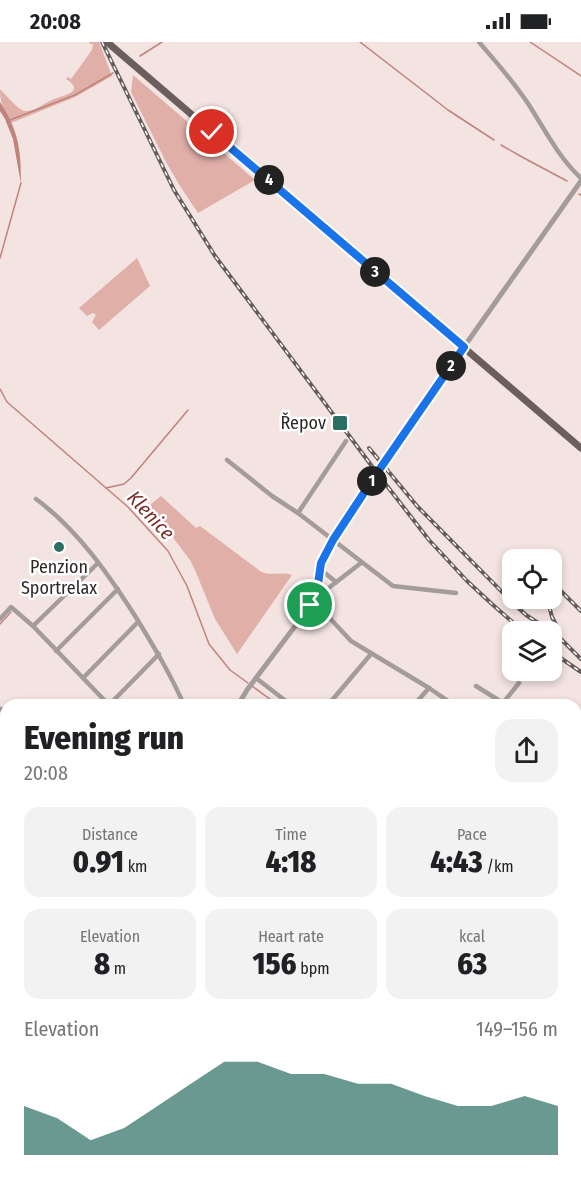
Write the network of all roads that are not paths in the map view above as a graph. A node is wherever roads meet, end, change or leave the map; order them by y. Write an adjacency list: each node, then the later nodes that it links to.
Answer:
1 (107, 42): 4 (main road)
2 (479, 42): 3 (street)
3 (581, 179): 4 (street)
4 (464, 347): 6 (main road); 10 (street)
5 (346, 441): 9 (street)
6 (581, 448)
7 (227, 460): 9 (street)
8 (36, 499): 11 (street)
9 (298, 513): 10 (street)
10 (333, 540): 12 (street); 13 (street)
11 (98, 563): 15 (street); 20 (street)
12 (361, 563): 14 (street); 16 (street)
13 (320, 569): 14 (street); 17 (street)
14 (336, 582): 17 (street)
15 (118, 589): 19 (street); 21 (street)
16 (456, 592)
17 (313, 600): 23 (street); 25 (street)
18 (0, 619): 20 (street)
19 (138, 622): 22 (street); 24 (street)
20 (33, 626): 21 (street)
21 (56, 651): 24 (street)
22 (159, 654): 30 (street); 31 (street)
23 (371, 654): 28 (street); 34 (street)
24 (83, 678): 29 (street)
25 (255, 679): 32 (street); 33 (street)
26 (519, 683): 38 (street)
27 (476, 686): 37 (street)
28 (429, 688): 35 (street); 36 (street)
29 (103, 699)
30 (115, 699)
31 (181, 699)
32 (242, 699)
33 (283, 699)
34 (333, 699)
35 (419, 699)
36 (445, 699)
37 (495, 699)
38 (506, 699)

